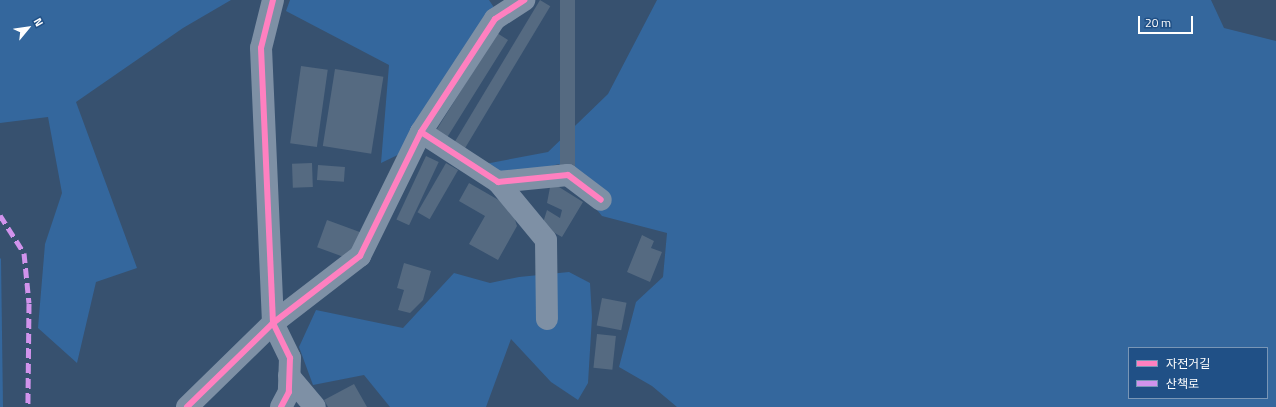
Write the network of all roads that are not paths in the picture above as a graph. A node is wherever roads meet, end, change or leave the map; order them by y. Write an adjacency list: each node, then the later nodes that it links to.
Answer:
1 (273, 0): 7 (street)
2 (524, 0): 3 (street)
3 (421, 132): 4 (street); 7 (street)
4 (498, 182): 5 (street); 6 (street)
5 (601, 200)
6 (547, 319)
7 (273, 323): 8 (street); 9 (street)
8 (289, 376): 10 (street); 11 (street)
9 (187, 407)
10 (281, 407)
11 (315, 407)

